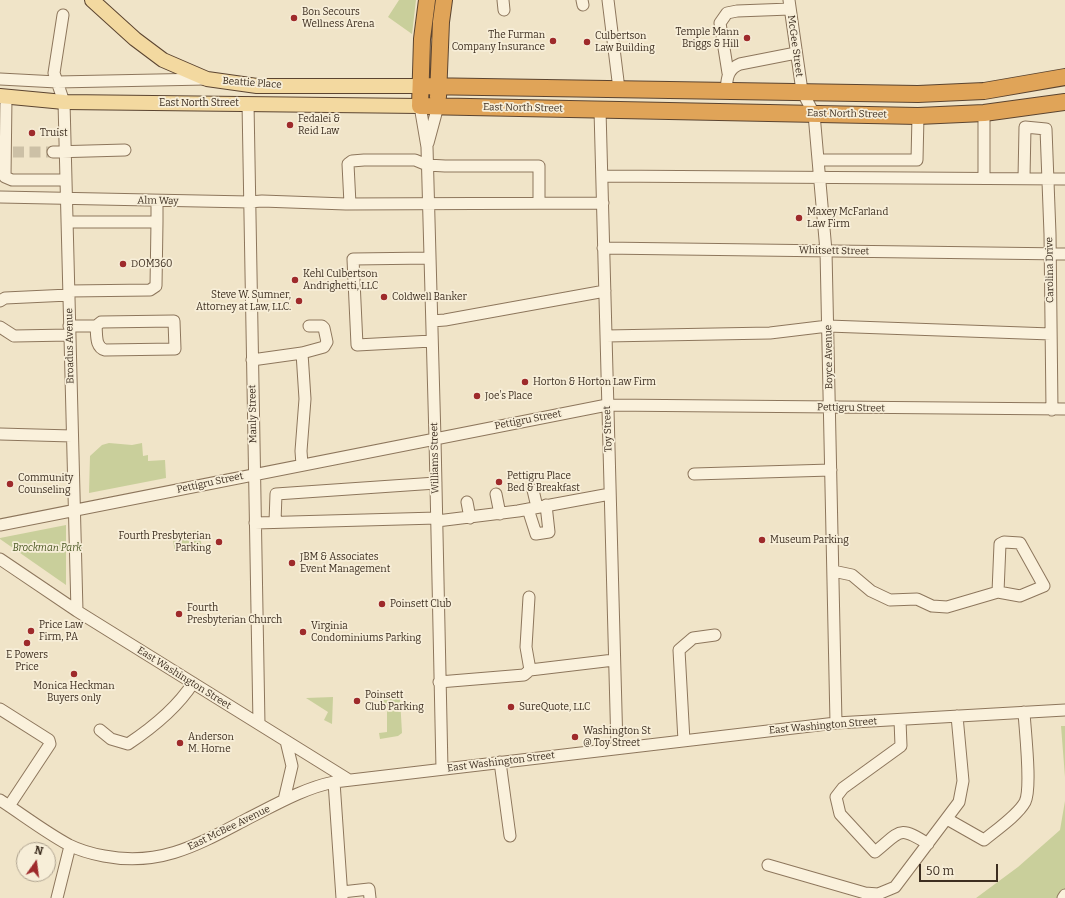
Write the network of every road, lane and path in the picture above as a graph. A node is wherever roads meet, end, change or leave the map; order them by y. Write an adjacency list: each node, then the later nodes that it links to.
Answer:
1 (92, 0): 11 (main road, Beattie Place)
2 (427, 0): 13 (highway)
3 (444, 0): 14 (highway)
4 (608, 0): 15 (street)
5 (789, 5): 7 (street, McGee Street); 8 (street)
6 (63, 15): 12 (street, Broadus Avenue)
7 (796, 53): 8 (street); 17 (street, McGee Street)
8 (728, 73): 16 (street)
9 (1061, 77): 17 (highway, East North Street)
10 (0, 79): 12 (street)
11 (207, 79): 12 (street); 13 (main road, Beattie Place)
12 (57, 82): 19 (street, Broadus Avenue)
13 (421, 86): 14 (highway, Beattie Place); 22 (highway)
14 (438, 86): 15 (highway, East North Street); 23 (highway)
15 (620, 89): 16 (highway, East North Street)
16 (726, 90): 17 (highway, East North Street)
17 (802, 91): 26 (street, Boyce Avenue)
18 (3, 96): 19 (main road, East North Street); 40 (street)
19 (64, 102): 20 (main road, East North Street); 31 (street, Broadus Avenue)
20 (248, 103): 22 (main road, East North Street); 44 (street, Manly Street)
21 (1065, 103): 25 (highway, East North Street)
22 (420, 106): 23 (highway, East North Street); 28 (street, Williams Street)
23 (438, 106): 24 (highway, East North Street); 28 (street, Williams Street)
24 (600, 110): 26 (highway, East North Street); 34 (street, Toy Street)
25 (984, 113): 27 (highway, East North Street); 36 (street)
26 (814, 114): 27 (highway, East North Street); 32 (street, Boyce Avenue)
27 (918, 116): 32 (street)
28 (426, 147): 33 (street, Williams Street)
29 (125, 150): 31 (street)
30 (53, 152): 31 (street)
31 (66, 152): 40 (street, Broadus Avenue)
32 (818, 160): 35 (street, Boyce Avenue)
33 (427, 165): 45 (street, Williams Street); 46 (street); 48 (street)
34 (602, 176): 35 (street); 47 (street, Toy Street)
35 (820, 178): 36 (street); 52 (street, Boyce Avenue)
36 (984, 178): 37 (street)
37 (1024, 178): 38 (street); 38 (street, Carolina Drive)
38 (1049, 178): 39 (street); 53 (street, Carolina Drive)
39 (1065, 179)
40 (66, 180): 42 (street, Broadus Avenue)
41 (0, 197): 42 (street, Alm Way)
42 (67, 199): 43 (street, Alm Way); 49 (street, Broadus Avenue)
43 (157, 201): 44 (street, Alm Way); 50 (street)
44 (250, 202): 48 (street, Alm Way); 69 (street, Manly Street)
45 (428, 203): 46 (street, Alm Way); 48 (street, Alm Way); 55 (street, Williams Street)
46 (540, 203): 47 (street, Alm Way)
47 (603, 203): 51 (street, Toy Street)
48 (350, 204)
49 (67, 222): 50 (street); 57 (street, Broadus Avenue)
50 (157, 222): 57 (street)
51 (603, 248): 52 (street, Whitsett Street); 56 (street, Toy Street)
52 (826, 251): 53 (street, Whitsett Street); 62 (street, Boyce Avenue)
53 (1050, 254): 54 (street, Whitsett Street); 65 (street, Carolina Drive)
54 (1065, 254)
55 (430, 258): 59 (street, Williams Street); 67 (street)
56 (605, 291): 59 (street); 66 (street, Toy Street)
57 (69, 293): 58 (street); 64 (street, Broadus Avenue)
58 (0, 301)
59 (432, 321): 67 (street, Williams Street)
60 (96, 326): 60 (street); 64 (street)
61 (309, 326): 68 (street)
62 (828, 326): 65 (street); 66 (street); 71 (street, Boyce Avenue)
63 (0, 327): 64 (street)
64 (70, 331): 75 (street, Broadus Avenue)
65 (1051, 334): 73 (street, Carolina Drive)
66 (606, 336): 70 (street, Toy Street)
67 (432, 341): 76 (street, Williams Street)
68 (302, 353): 69 (street); 77 (street)
69 (252, 360): 79 (street, Manly Street)
70 (607, 405): 71 (street, Pettigru Street); 76 (street, Pettigru Street); 84 (street, Toy Street)
71 (830, 408): 73 (street, Pettigru Street); 78 (street, Boyce Avenue)
72 (1065, 409): 73 (street, Pettigru Street)
73 (1052, 410)
74 (0, 434): 75 (street)
75 (72, 436): 87 (street, Broadus Avenue)
76 (435, 439): 77 (street, Pettigru Street); 81 (street, Williams Street)
77 (302, 465): 79 (street, Pettigru Street)
78 (831, 470): 80 (street); 95 (street, Boyce Avenue)
79 (254, 474): 87 (street, Pettigru Street); 92 (street, Manly Street)
80 (694, 474)
81 (436, 483): 90 (street, Williams Street); 91 (street)
82 (533, 490): 86 (street)
83 (496, 494): 88 (street)
84 (610, 494): 86 (street); 100 (street, Toy Street)
85 (467, 502): 89 (street)
86 (537, 507): 88 (street)
87 (74, 510): 93 (street, Pettigru Street); 98 (street, Broadus Avenue)
88 (500, 514): 89 (street)
89 (470, 518): 90 (street)
90 (437, 519): 91 (street); 102 (street, Williams Street)
91 (275, 522): 92 (street)
92 (255, 523): 110 (street, Manly Street)
93 (0, 525)
94 (0, 559): 98 (street, East Washington Street)
95 (833, 571): 96 (street); 109 (street, Boyce Avenue)
96 (998, 592): 96 (street)
97 (529, 597): 101 (street)
98 (77, 611): 103 (street, East Washington Street)
99 (715, 635): 112 (street)
100 (614, 660): 101 (street); 114 (street, Toy Street)
101 (530, 670): 102 (street)
102 (439, 682): 116 (street, Williams Street)
103 (193, 683): 110 (street, East Washington Street); 111 (street)
104 (0, 709): 120 (street)
105 (1065, 710): 106 (street, East Washington Street)
106 (1024, 712): 107 (street, East Washington Street); 121 (street)
107 (957, 716): 108 (street, East Washington Street); 121 (street)
108 (900, 720): 109 (street, East Washington Street); 123 (street)
109 (836, 723): 112 (street, East Washington Street)
110 (259, 724): 113 (street, East Washington Street)
111 (100, 730)
112 (684, 740): 114 (street, East Washington Street)
113 (286, 741): 117 (street, East Washington Street); 119 (street)
114 (616, 748): 115 (street, East Washington Street)
115 (500, 762): 116 (street, East Washington Street); 122 (street)
116 (442, 769): 117 (street, East Washington Street)
117 (349, 780): 118 (street, East McBee Avenue)
118 (334, 782): 119 (street, East McBee Avenue); 126 (street)
119 (284, 800): 124 (street, East McBee Avenue)
120 (5, 803): 124 (street, East McBee Avenue)
121 (947, 820): 123 (street)
122 (510, 836)
123 (928, 844): 125 (street)
124 (70, 846): 128 (street)
125 (768, 865)
126 (342, 895): 129 (street)
127 (1065, 895): 130 (street)
128 (57, 898)
129 (370, 898)
130 (1063, 898)

